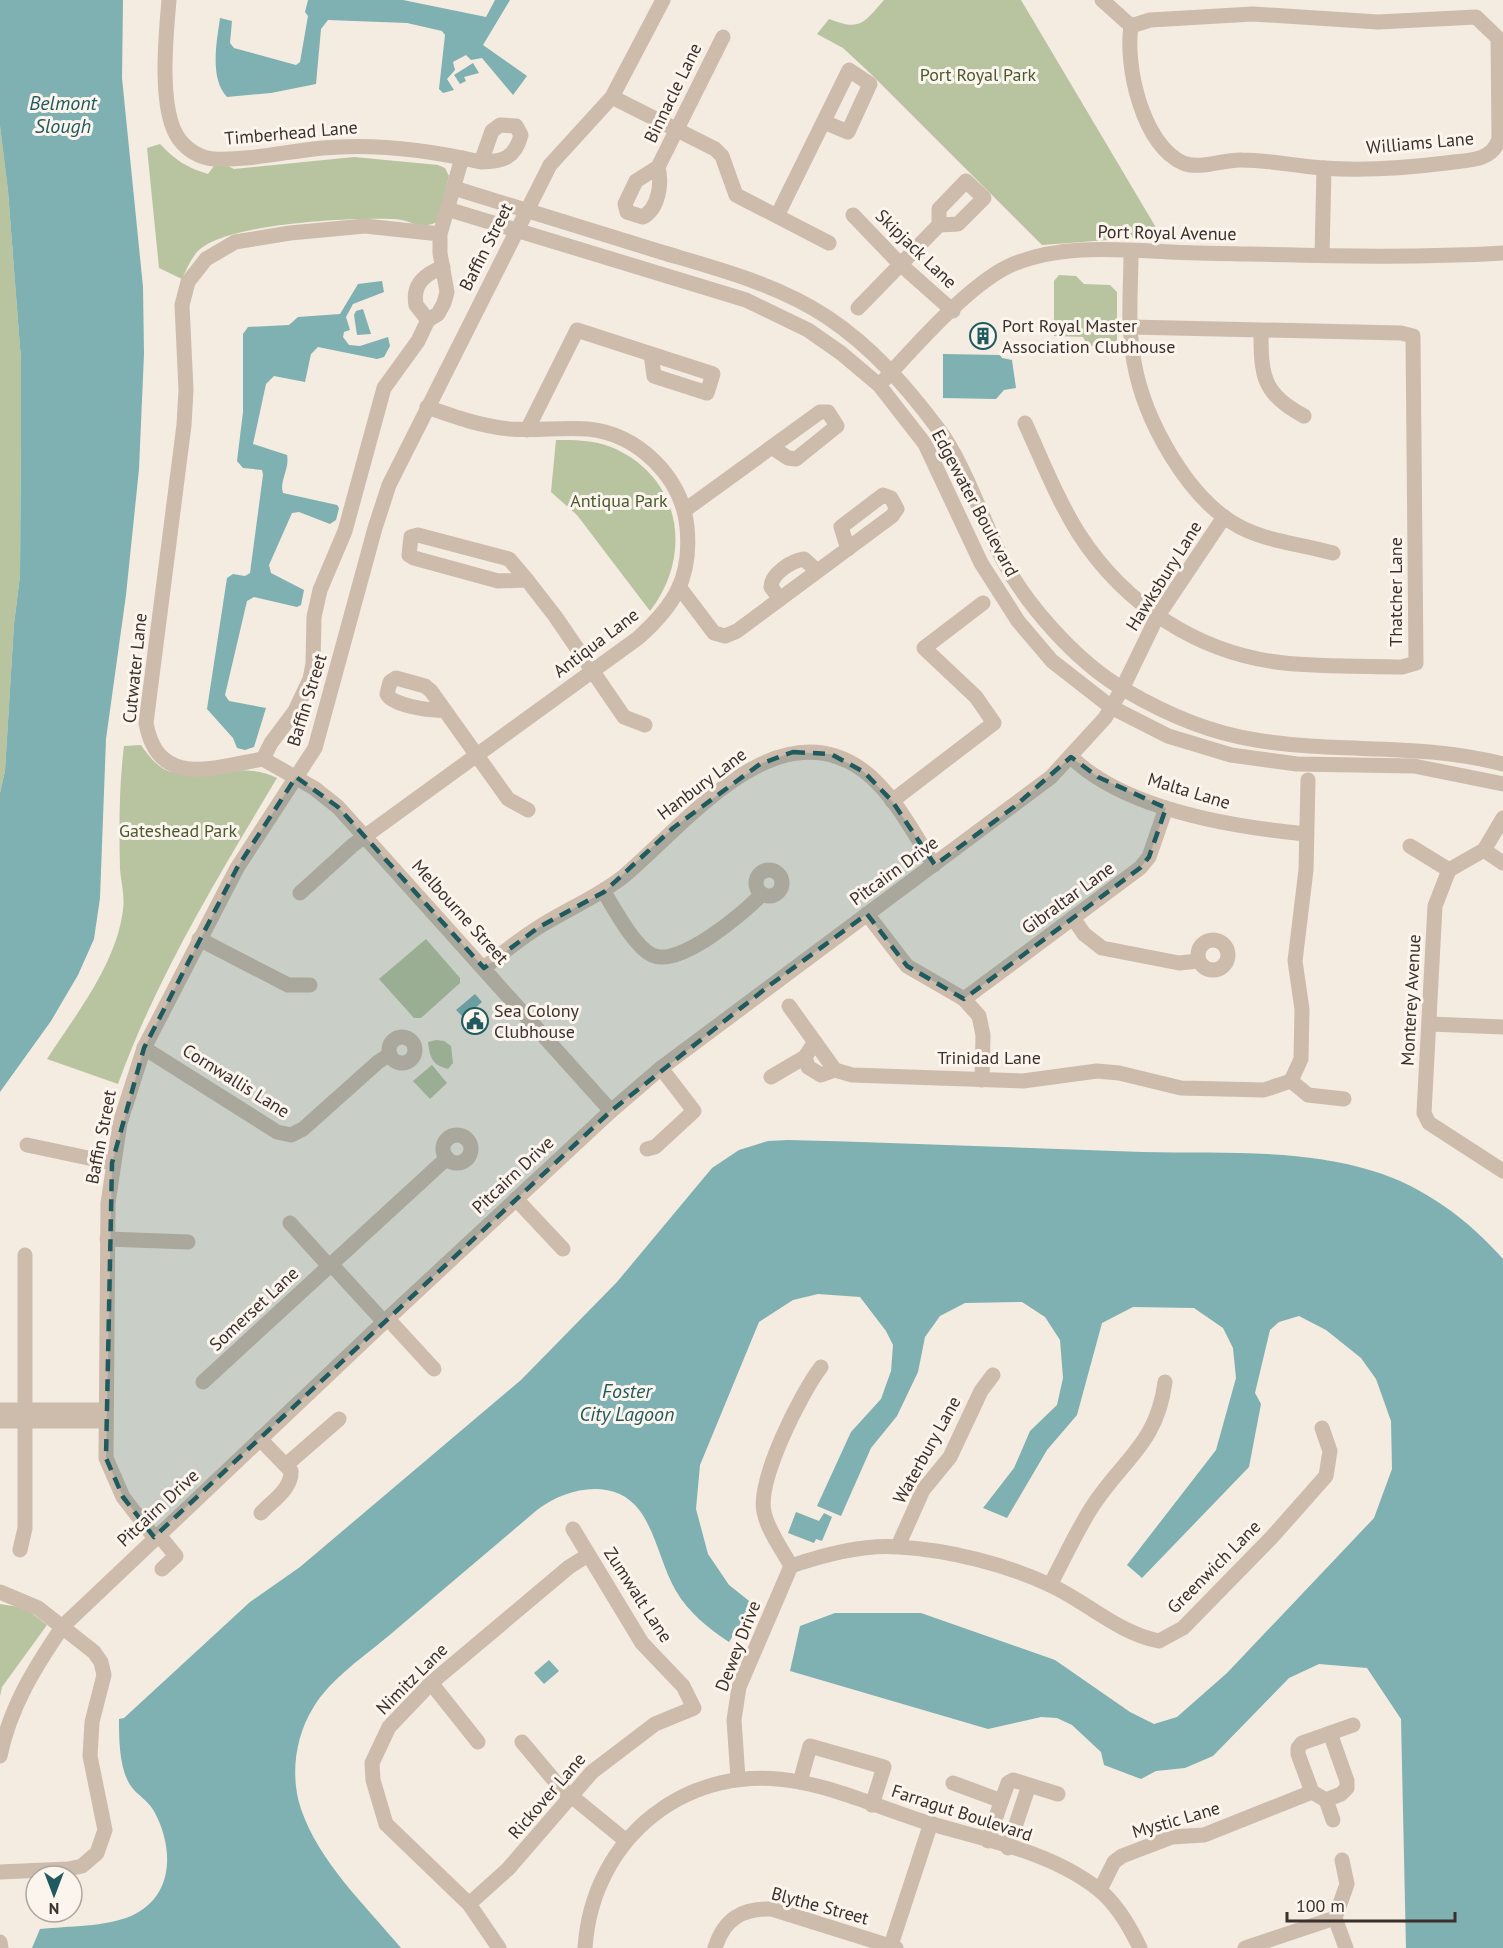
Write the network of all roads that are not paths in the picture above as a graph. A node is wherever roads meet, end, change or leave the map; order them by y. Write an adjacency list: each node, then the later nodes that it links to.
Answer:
1 (169, 0): 9 (street, Timberhead Lane)
2 (663, 0): 6 (street, Baffin Street)
3 (1102, 0): 4 (street)
4 (1131, 26): 12 (street, Williams Lane); 12 (street, Williams Lane)
5 (723, 36): 8 (street, Binnacle Lane)
6 (612, 98): 8 (street); 15 (street, Baffin Street)
7 (824, 122): 17 (street)
8 (676, 129): 11 (street, Binnacle Lane); 17 (street)
9 (462, 158): 10 (street, Timberhead Lane); 13 (street)
10 (481, 162)
11 (658, 167)
12 (1323, 168): 24 (street)
13 (454, 188): 14 (street); 15 (street, Edgewater Boulevard)
14 (447, 210): 19 (street, Edgewater Boulevard); 20 (street)
15 (526, 210): 19 (street, Baffin Street); 32 (street, Edgewater Boulevard)
16 (853, 215): 25 (street, Skipjack Lane)
17 (777, 216): 21 (street)
18 (939, 225): 25 (street)
19 (516, 230): 34 (street, Edgewater Boulevard); 35 (street, Baffin Street)
20 (440, 234): 26 (street); 57 (street, Cutwater Lane)
21 (829, 243)
22 (1131, 251): 24 (street, Port Royal Avenue); 28 (street, Port Royal Avenue); 30 (street)
23 (1503, 253): 24 (street, Port Royal Avenue)
24 (1322, 255)
25 (900, 264): 27 (street); 28 (street, Skipjack Lane)
26 (443, 267): 29 (street); 29 (street)
27 (858, 308)
28 (953, 311): 32 (street, Port Royal Avenue)
29 (428, 320): 57 (street)
30 (1130, 327): 31 (street, Thatcher Lane); 41 (street)
31 (1261, 331): 36 (street); 49 (street, Thatcher Lane)
32 (892, 371): 34 (street, Port Royal Avenue); 51 (street, Edgewater Boulevard)
33 (713, 374): 38 (street)
34 (879, 385): 52 (street, Edgewater Boulevard)
35 (427, 407): 38 (street, Antiqua Lane); 59 (street, Baffin Street)
36 (1304, 416)
37 (1025, 423): 49 (street, Thatcher Lane)
38 (527, 430): 40 (street, Antiqua Lane)
39 (773, 448): 40 (street)
40 (685, 510): 46 (street, Antiqua Lane)
41 (1224, 517): 43 (street); 49 (street, Hawksbury Lane)
42 (848, 549): 44 (street)
43 (1333, 553)
44 (817, 572): 47 (street); 47 (street)
45 (527, 580): 45 (street); 50 (street)
46 (680, 588): 47 (street); 50 (street, Antiqua Lane)
47 (780, 599)
48 (983, 603): 62 (street)
49 (1157, 617): 51 (street, Hawksbury Lane)
50 (592, 670): 54 (street); 55 (street, Antiqua Lane)
51 (1122, 689): 52 (street, Pitcairn Drive); 58 (street, Edgewater Boulevard)
52 (1111, 707): 56 (street, Pitcairn Drive); 61 (street, Edgewater Boulevard)
53 (443, 710): 55 (street)
54 (645, 725)
55 (476, 756): 64 (street); 67 (street, Antiqua Lane)
56 (1071, 757): 63 (street, Malta Lane); 71 (street, Pitcairn Drive)
57 (263, 759): 59 (street, Melbourne Street)
58 (1503, 764)
59 (296, 777): 67 (street, Melbourne Street); 78 (street, Baffin Street)
60 (1308, 780): 66 (street)
61 (1503, 784)
62 (892, 801): 71 (street, Hanbury Lane); 73 (street, Hanbury Lane)
63 (1166, 808): 66 (street, Malta Lane); 77 (street, Gibraltar Lane)
64 (528, 810)
65 (1503, 818): 69 (street)
66 (1306, 834): 94 (street)
67 (366, 837): 74 (street, Antiqua Lane); 80 (street, Melbourne Street)
68 (1410, 846): 72 (street)
69 (1484, 850): 70 (street); 72 (street)
70 (1503, 863)
71 (934, 866): 76 (street, Pitcairn Drive)
72 (1449, 870): 84 (street, Monterey Avenue)
73 (604, 892): 75 (street); 80 (street, Hanbury Lane)
74 (300, 893)
75 (762, 894)
76 (867, 914): 82 (street); 90 (street, Pitcairn Drive)
77 (1072, 918): 79 (street); 82 (street, Gibraltar Lane)
78 (199, 939): 81 (street); 87 (street, Baffin Street)
79 (1199, 961)
80 (484, 968): 96 (street, Melbourne Street)
81 (310, 985)
82 (964, 999): 93 (street)
83 (789, 1006): 86 (street)
84 (1430, 1024): 85 (street); 101 (street, Monterey Avenue)
85 (1503, 1027)
86 (815, 1042): 89 (street); 91 (street)
87 (144, 1048): 88 (street, Cornwallis Lane); 100 (street, Baffin Street)
88 (389, 1055)
89 (805, 1057): 91 (street, Trinidad Lane); 92 (street)
90 (661, 1068): 96 (street, Pitcairn Drive); 98 (street)
91 (835, 1070): 93 (street, Trinidad Lane)
92 (771, 1077)
93 (982, 1080): 94 (street, Trinidad Lane)
94 (1292, 1081): 95 (street)
95 (1344, 1099)
96 (611, 1111): 102 (street, Pitcairn Drive)
97 (27, 1145): 100 (street)
98 (646, 1149)
99 (447, 1158): 108 (street, Somerset Lane)
100 (112, 1163): 104 (street, Baffin Street)
101 (1503, 1171)
102 (516, 1199): 106 (street); 109 (street, Pitcairn Drive)
103 (290, 1223): 108 (street)
104 (107, 1239): 105 (street); 117 (street, Baffin Street)
105 (188, 1242)
106 (563, 1249)
107 (25, 1255): 116 (street)
108 (330, 1265): 109 (street); 113 (street, Somerset Lane)
109 (386, 1320): 111 (street); 121 (street, Pitcairn Drive)
110 (821, 1367): 129 (street)
111 (434, 1369)
112 (993, 1374): 126 (street, Waterbury Lane)
113 (203, 1382)
114 (1165, 1382): 131 (street)
115 (0, 1410): 116 (street)
116 (26, 1416): 117 (street); 119 (street); 127 (street)
117 (105, 1416): 125 (street, Baffin Street)
118 (339, 1419): 122 (street)
119 (0, 1421)
120 (1322, 1428): 131 (street, Greenwich Lane)
121 (260, 1439): 122 (street); 125 (street, Pitcairn Drive)
122 (286, 1466): 123 (street)
123 (261, 1513)
124 (573, 1529): 128 (street, Zumwalt Lane)
125 (156, 1536): 130 (street, Baffin Street); 133 (street, Pitcairn Drive)
126 (898, 1546): 129 (street, Greenwich Lane); 131 (street, Greenwich Lane)
127 (20, 1550)
128 (588, 1555): 134 (street, Nimitz Lane); 135 (street, Zumwalt Lane)
129 (791, 1566): 141 (street, Dewey Drive)
130 (162, 1569)
131 (1050, 1585)
132 (0, 1592): 133 (street)
133 (63, 1626): 140 (street, Pitcairn Drive); 157 (street)
134 (431, 1683): 138 (street); 159 (street, Nimitz Lane)
135 (694, 1708): 147 (street, Rickover Lane)
136 (1353, 1725): 137 (street)
137 (1330, 1733): 145 (street); 148 (street)
138 (478, 1742)
139 (522, 1742): 147 (street)
140 (0, 1756)
141 (738, 1778): 142 (street, Farragut Boulevard); 153 (street, Farragut Boulevard)
142 (800, 1782): 150 (street, Farragut Boulevard); 150 (street)
143 (953, 1783): 149 (street)
144 (1029, 1785): 146 (street); 149 (street); 155 (street)
145 (1312, 1792): 148 (street); 158 (street, Mystic Lane)
146 (1058, 1794)
147 (571, 1795): 153 (street); 159 (street, Rickover Lane)
148 (1326, 1800): 151 (street)
149 (1001, 1802): 154 (street)
150 (872, 1805): 152 (street, Farragut Boulevard)
151 (1333, 1820)
152 (931, 1823): 154 (street, Farragut Boulevard); 162 (street)
153 (625, 1840): 165 (street, Farragut Boulevard)
154 (988, 1841): 155 (street, Farragut Boulevard)
155 (1008, 1848): 158 (street, Farragut Boulevard)
156 (1342, 1860): 160 (street)
157 (0, 1872)
158 (1100, 1890): 167 (street, Farragut Boulevard)
159 (469, 1904): 164 (street, Nimitz Lane)
160 (1335, 1918): 168 (street); 169 (street)
161 (0, 1942): 163 (street)
162 (892, 1947): 166 (street, Blythe Street)
163 (1, 1948)
164 (499, 1948)
165 (585, 1948)
166 (715, 1948)
167 (1140, 1948)
168 (1245, 1948)
169 (1346, 1948)

